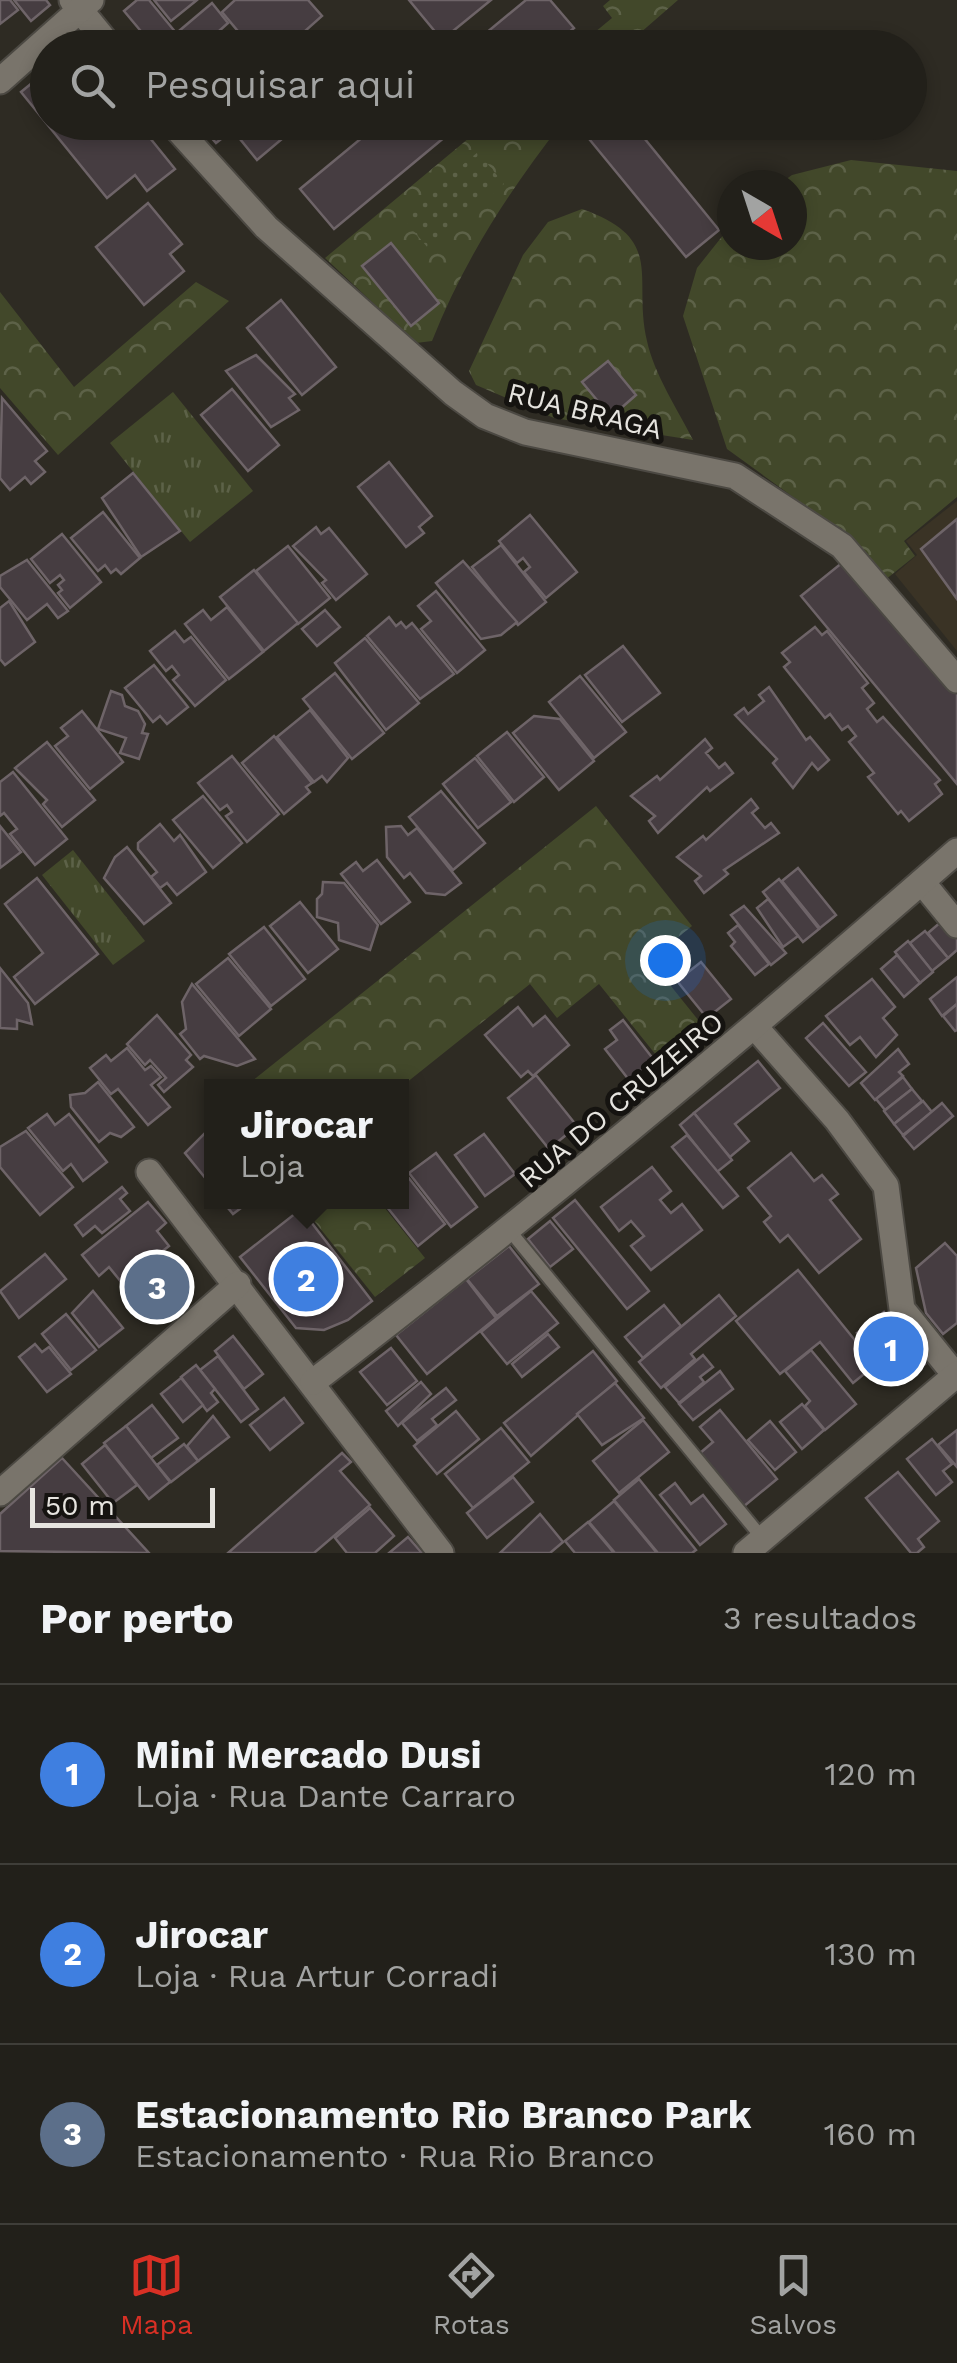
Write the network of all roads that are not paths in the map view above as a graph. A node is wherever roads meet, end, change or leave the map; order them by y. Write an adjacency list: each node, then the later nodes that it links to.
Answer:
1 (81, 3): 2 (street); 3 (street)
2 (53, 30)
3 (99, 30)
4 (30, 52): 5 (street)
5 (0, 81)
6 (188, 140): 7 (street, RUA BRAGA)
7 (957, 680)
8 (957, 851): 9 (street, RUA DO CRUZEIRO)
9 (922, 882): 10 (street); 11 (street, RUA DO CRUZEIRO)
10 (957, 925)
11 (756, 1028): 13 (street, RUA DO CRUZEIRO); 15 (street)
12 (149, 1172): 14 (street)
13 (510, 1231): 16 (street, RUA DO CRUZEIRO); 18 (lane)
14 (238, 1284): 16 (street); 17 (street)
15 (956, 1374): 18 (street)
16 (313, 1382): 19 (street)
17 (0, 1494)
18 (755, 1546)
19 (441, 1553)

